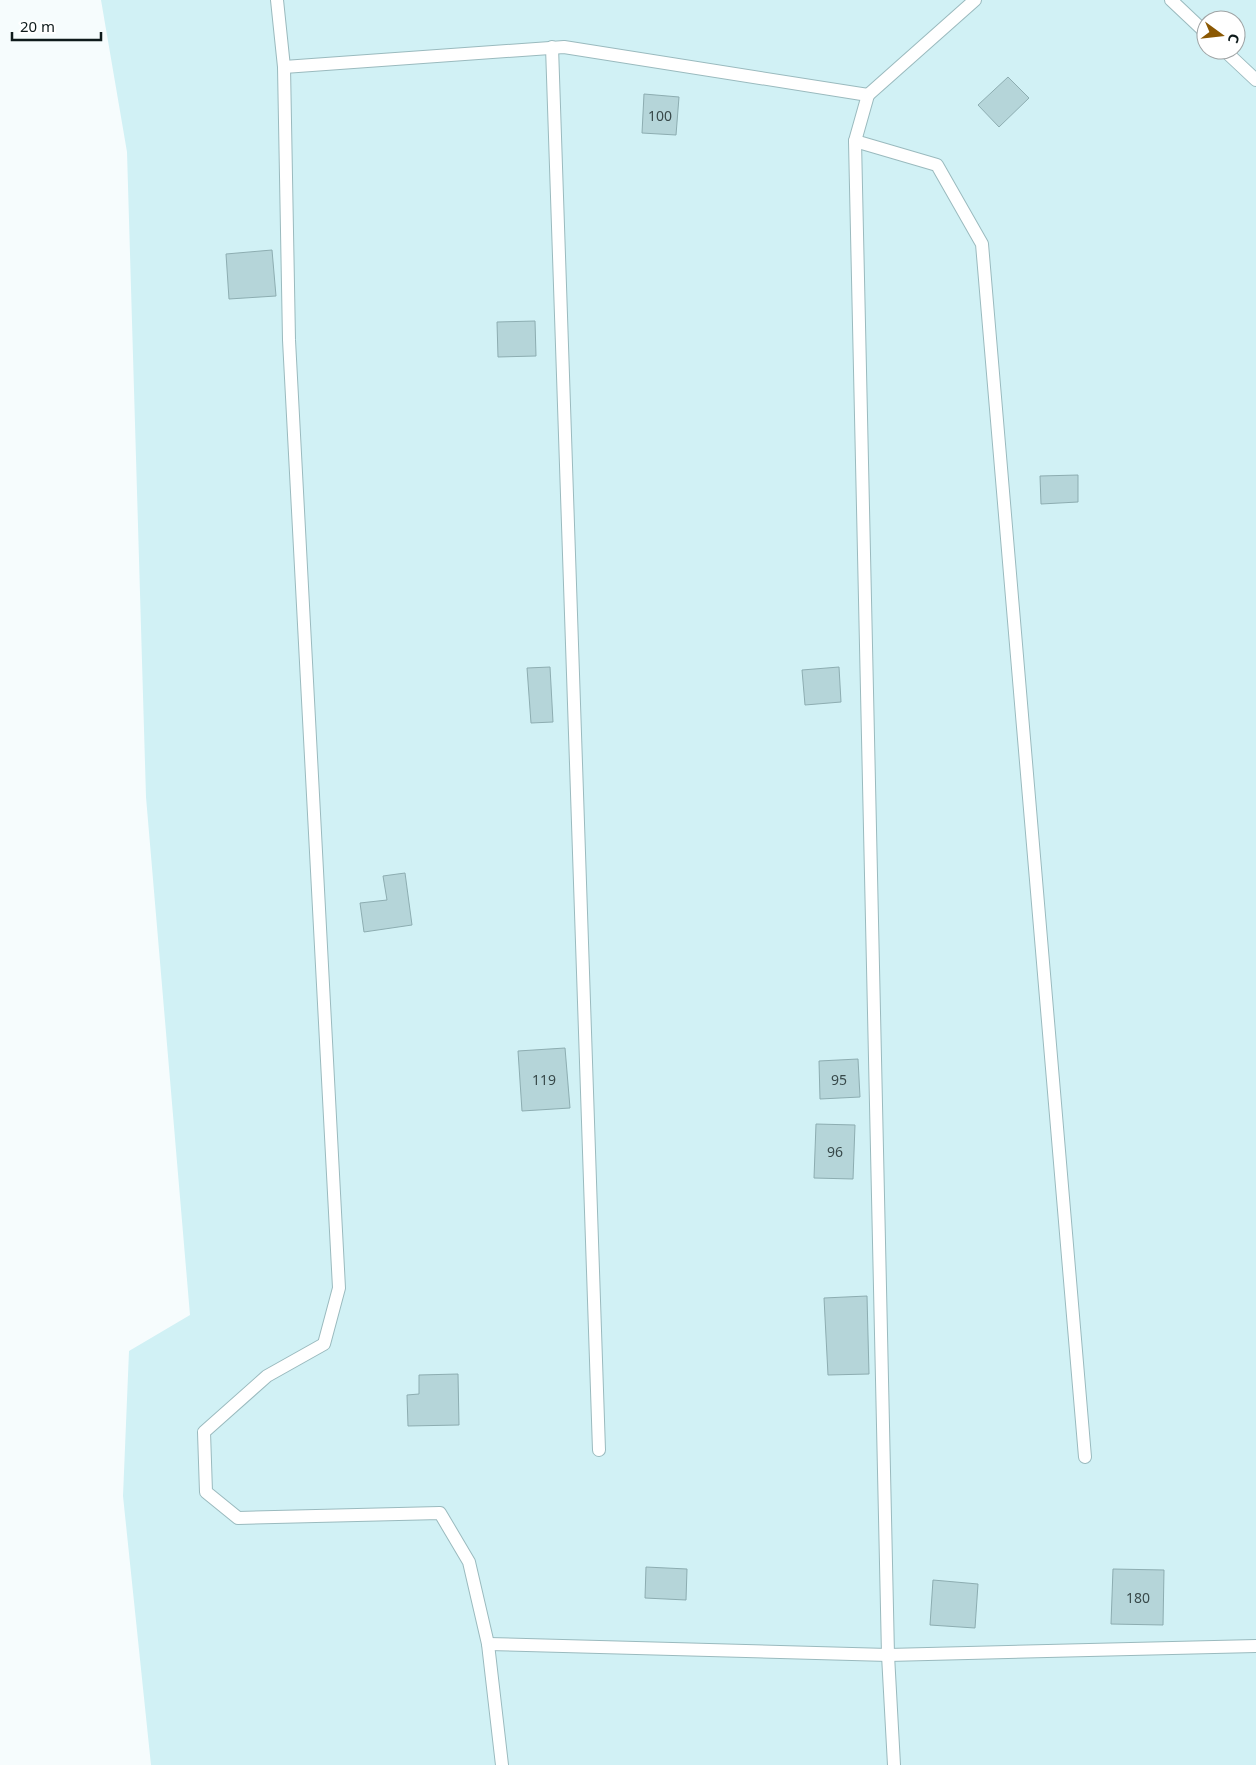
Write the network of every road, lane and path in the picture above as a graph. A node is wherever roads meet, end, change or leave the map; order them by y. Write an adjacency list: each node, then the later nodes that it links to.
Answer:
1 (277, 0): 7 (lane)
2 (975, 0): 9 (lane)
3 (1171, 0): 4 (lane)
4 (1196, 24)
5 (552, 47): 7 (lane); 9 (lane); 11 (lane)
6 (1235, 60): 8 (lane)
7 (284, 67): 13 (lane)
8 (1256, 80)
9 (868, 95): 10 (lane)
10 (855, 141): 12 (lane); 15 (lane)
11 (599, 1450)
12 (1085, 1457)
13 (488, 1644): 15 (lane); 16 (lane)
14 (1256, 1646): 15 (lane)
15 (888, 1654): 17 (lane)
16 (502, 1765)
17 (894, 1765)

